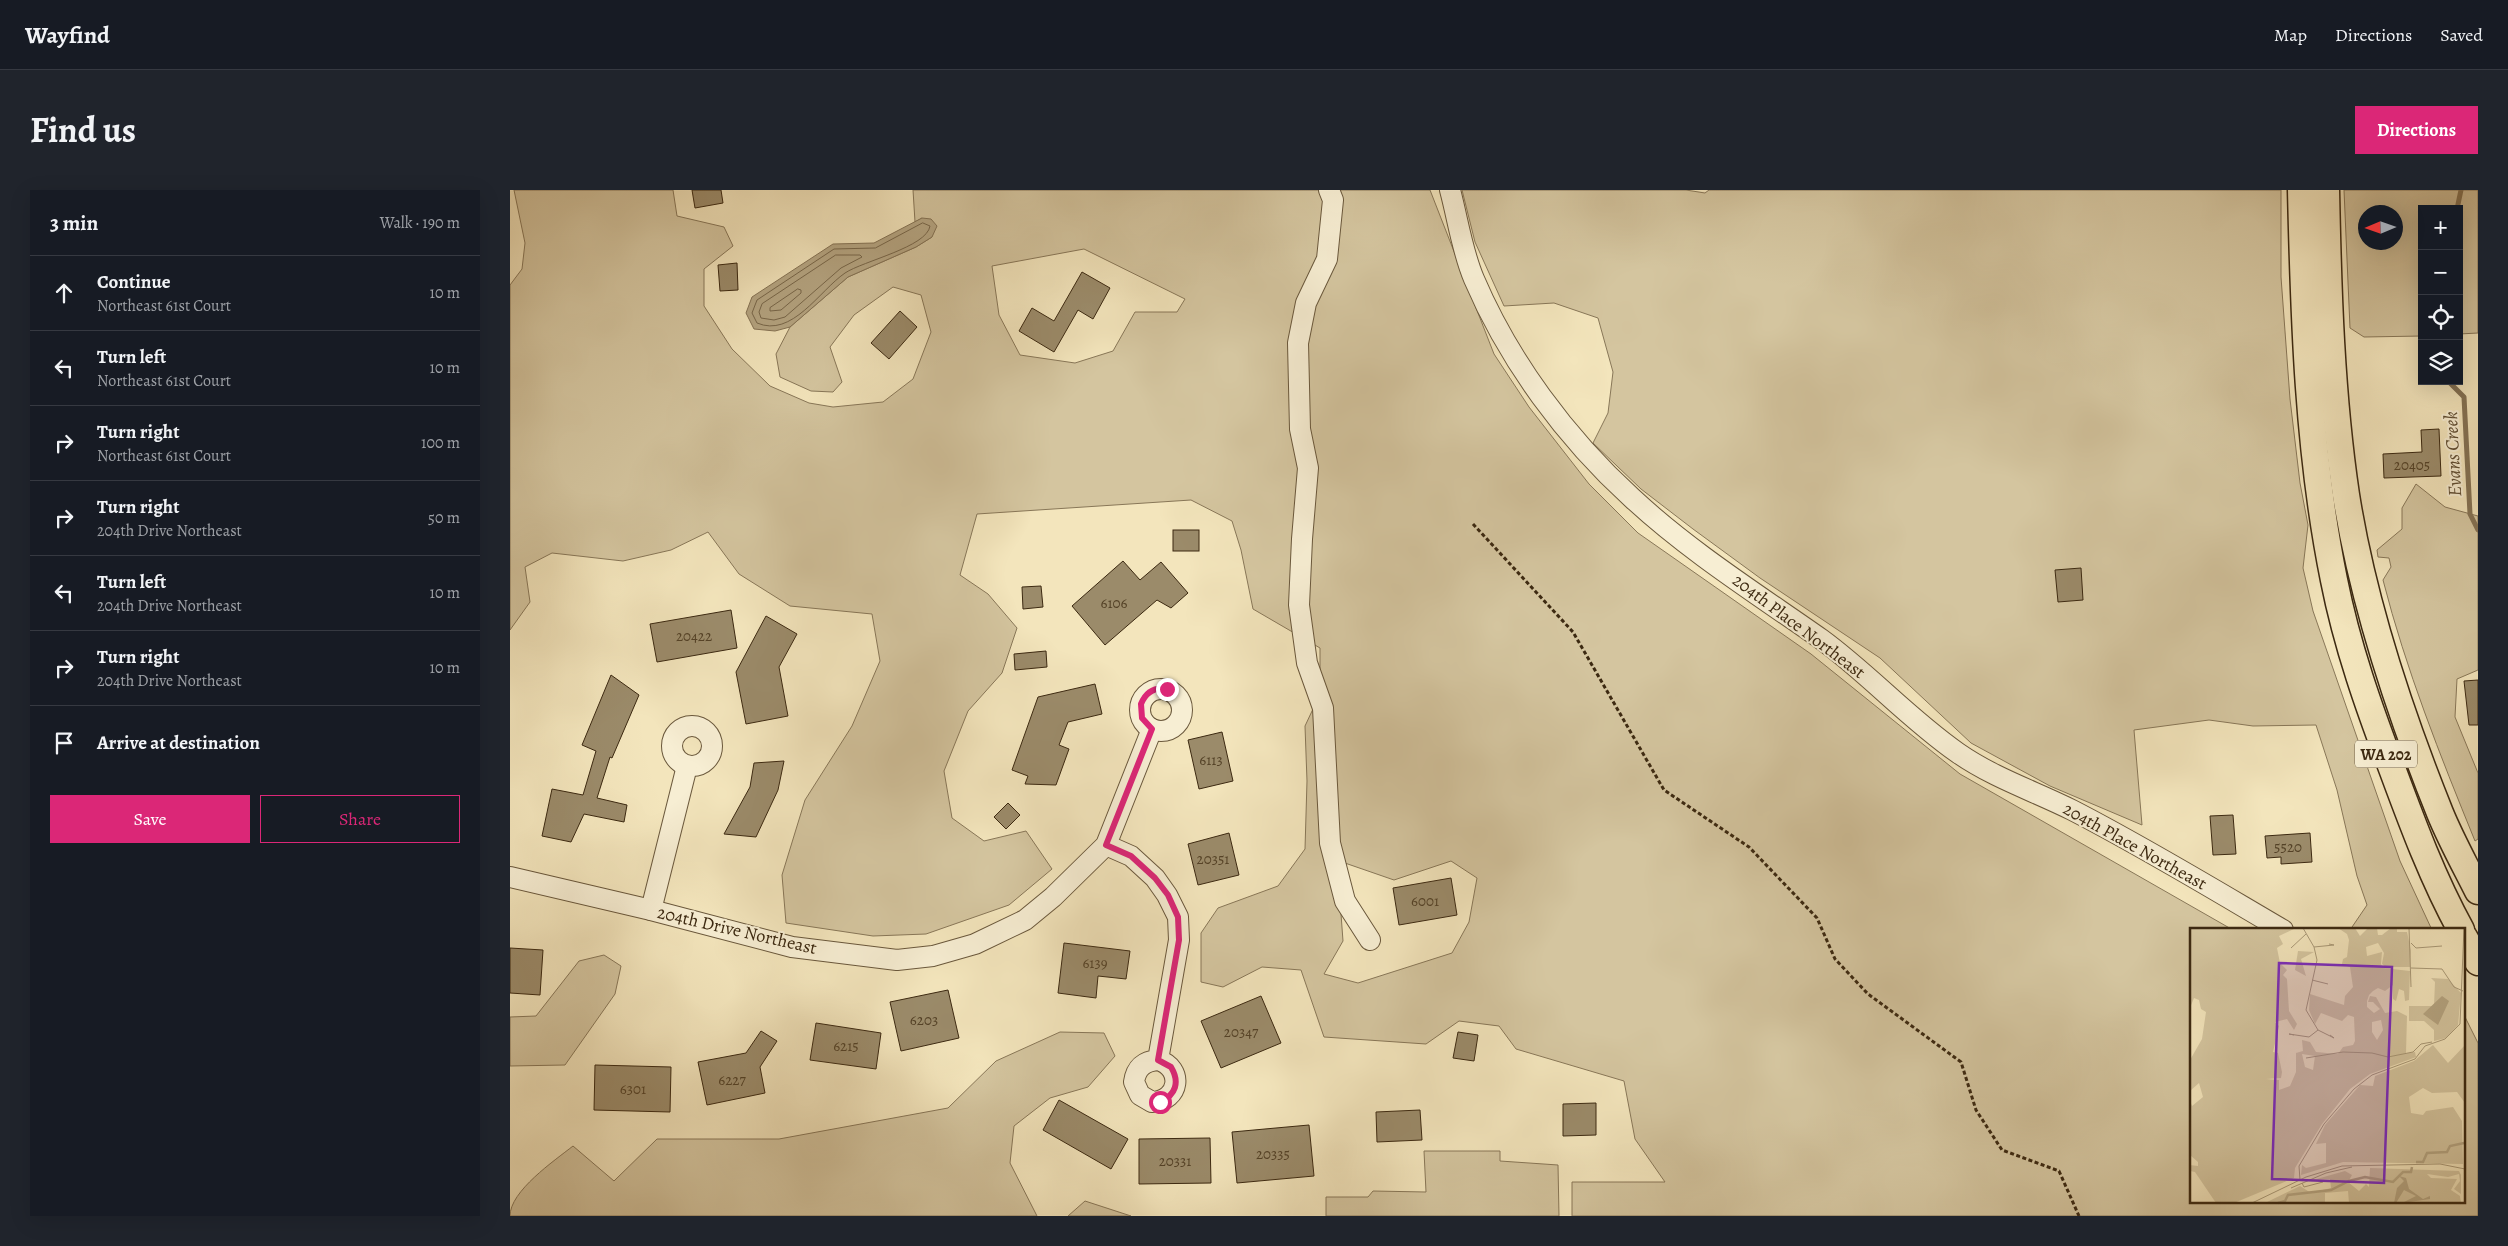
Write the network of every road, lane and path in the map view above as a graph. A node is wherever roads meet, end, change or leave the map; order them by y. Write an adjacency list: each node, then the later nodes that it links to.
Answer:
1 (1329, 190): 14 (street)
2 (1450, 190): 12 (street, 204th Place Northeast)
3 (2301, 190): 13 (main road, WA 202)
4 (2326, 190): 10 (main road, WA 202)
5 (1473, 524): 16 (path)
6 (1152, 729): 8 (street, 204th Drive Northeast)
7 (687, 766): 11 (street)
8 (1106, 845): 11 (street, 204th Drive Northeast); 15 (street)
9 (510, 877): 11 (street, 204th Drive Northeast)
10 (2478, 891)
11 (651, 910)
12 (2280, 928)
13 (2459, 928)
14 (1370, 940)
15 (1158, 1060)
16 (2079, 1216)

